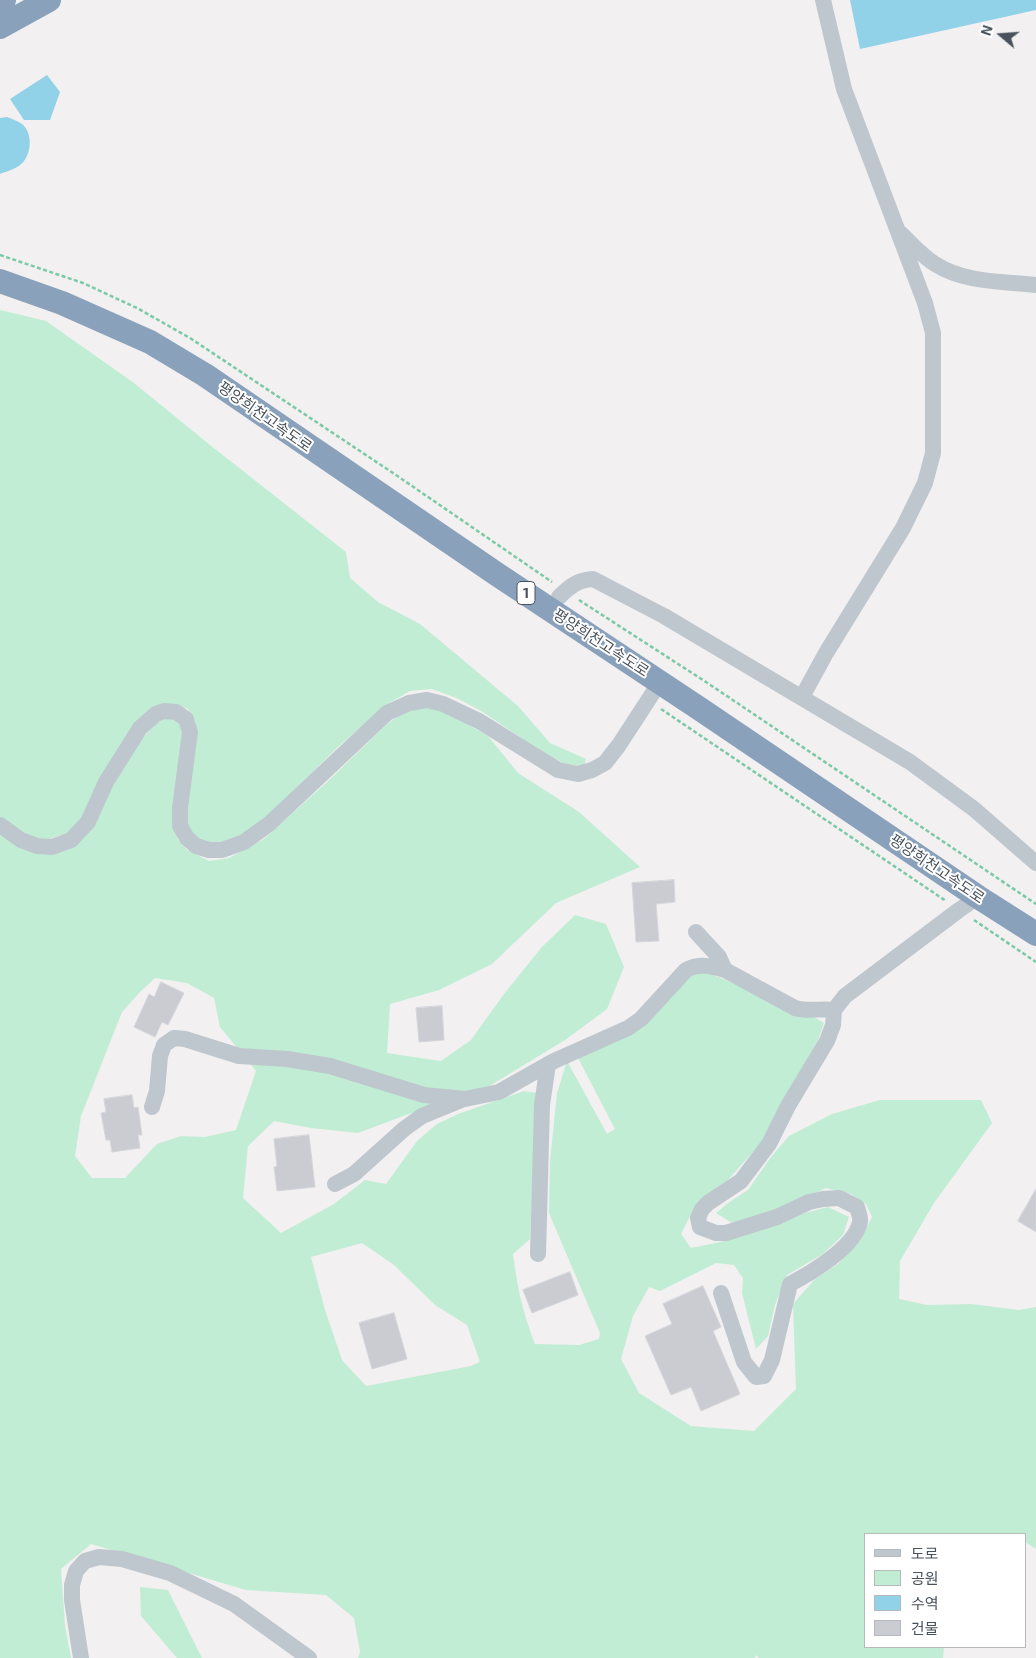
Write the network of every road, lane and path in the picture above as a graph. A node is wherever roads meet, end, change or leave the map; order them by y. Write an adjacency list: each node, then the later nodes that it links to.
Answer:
1 (4, 0): 4 (highway)
2 (49, 0): 5 (highway)
3 (823, 0): 6 (street)
4 (0, 2)
5 (0, 27)
6 (898, 232): 10 (street); 13 (street)
7 (0, 255): 11 (path)
8 (0, 268): 11 (highway, 평양희천고속도로 / 1)
9 (0, 281): 12 (highway, 평양희천고속도로 / 1)
10 (1036, 285)
11 (562, 594): 13 (street); 17 (path); 18 (highway, 평양희천고속도로 / 1)
12 (660, 682): 14 (street); 16 (highway, 평양희천고속도로 / 1)
13 (802, 697): 15 (street)
14 (0, 825)
15 (1036, 863)
16 (978, 897): 20 (highway, 평양희천고속도로 / 1); 22 (street)
17 (1036, 904)
18 (1036, 920)
19 (696, 932): 21 (street)
20 (1036, 934)
21 (724, 970): 22 (street); 23 (street)
22 (834, 1010): 28 (street)
23 (548, 1064): 24 (street); 27 (street)
24 (465, 1099): 25 (street); 26 (street)
25 (152, 1107)
26 (334, 1184)
27 (538, 1254)
28 (721, 1293)
29 (81, 1658): 30 (street)
30 (309, 1658)

